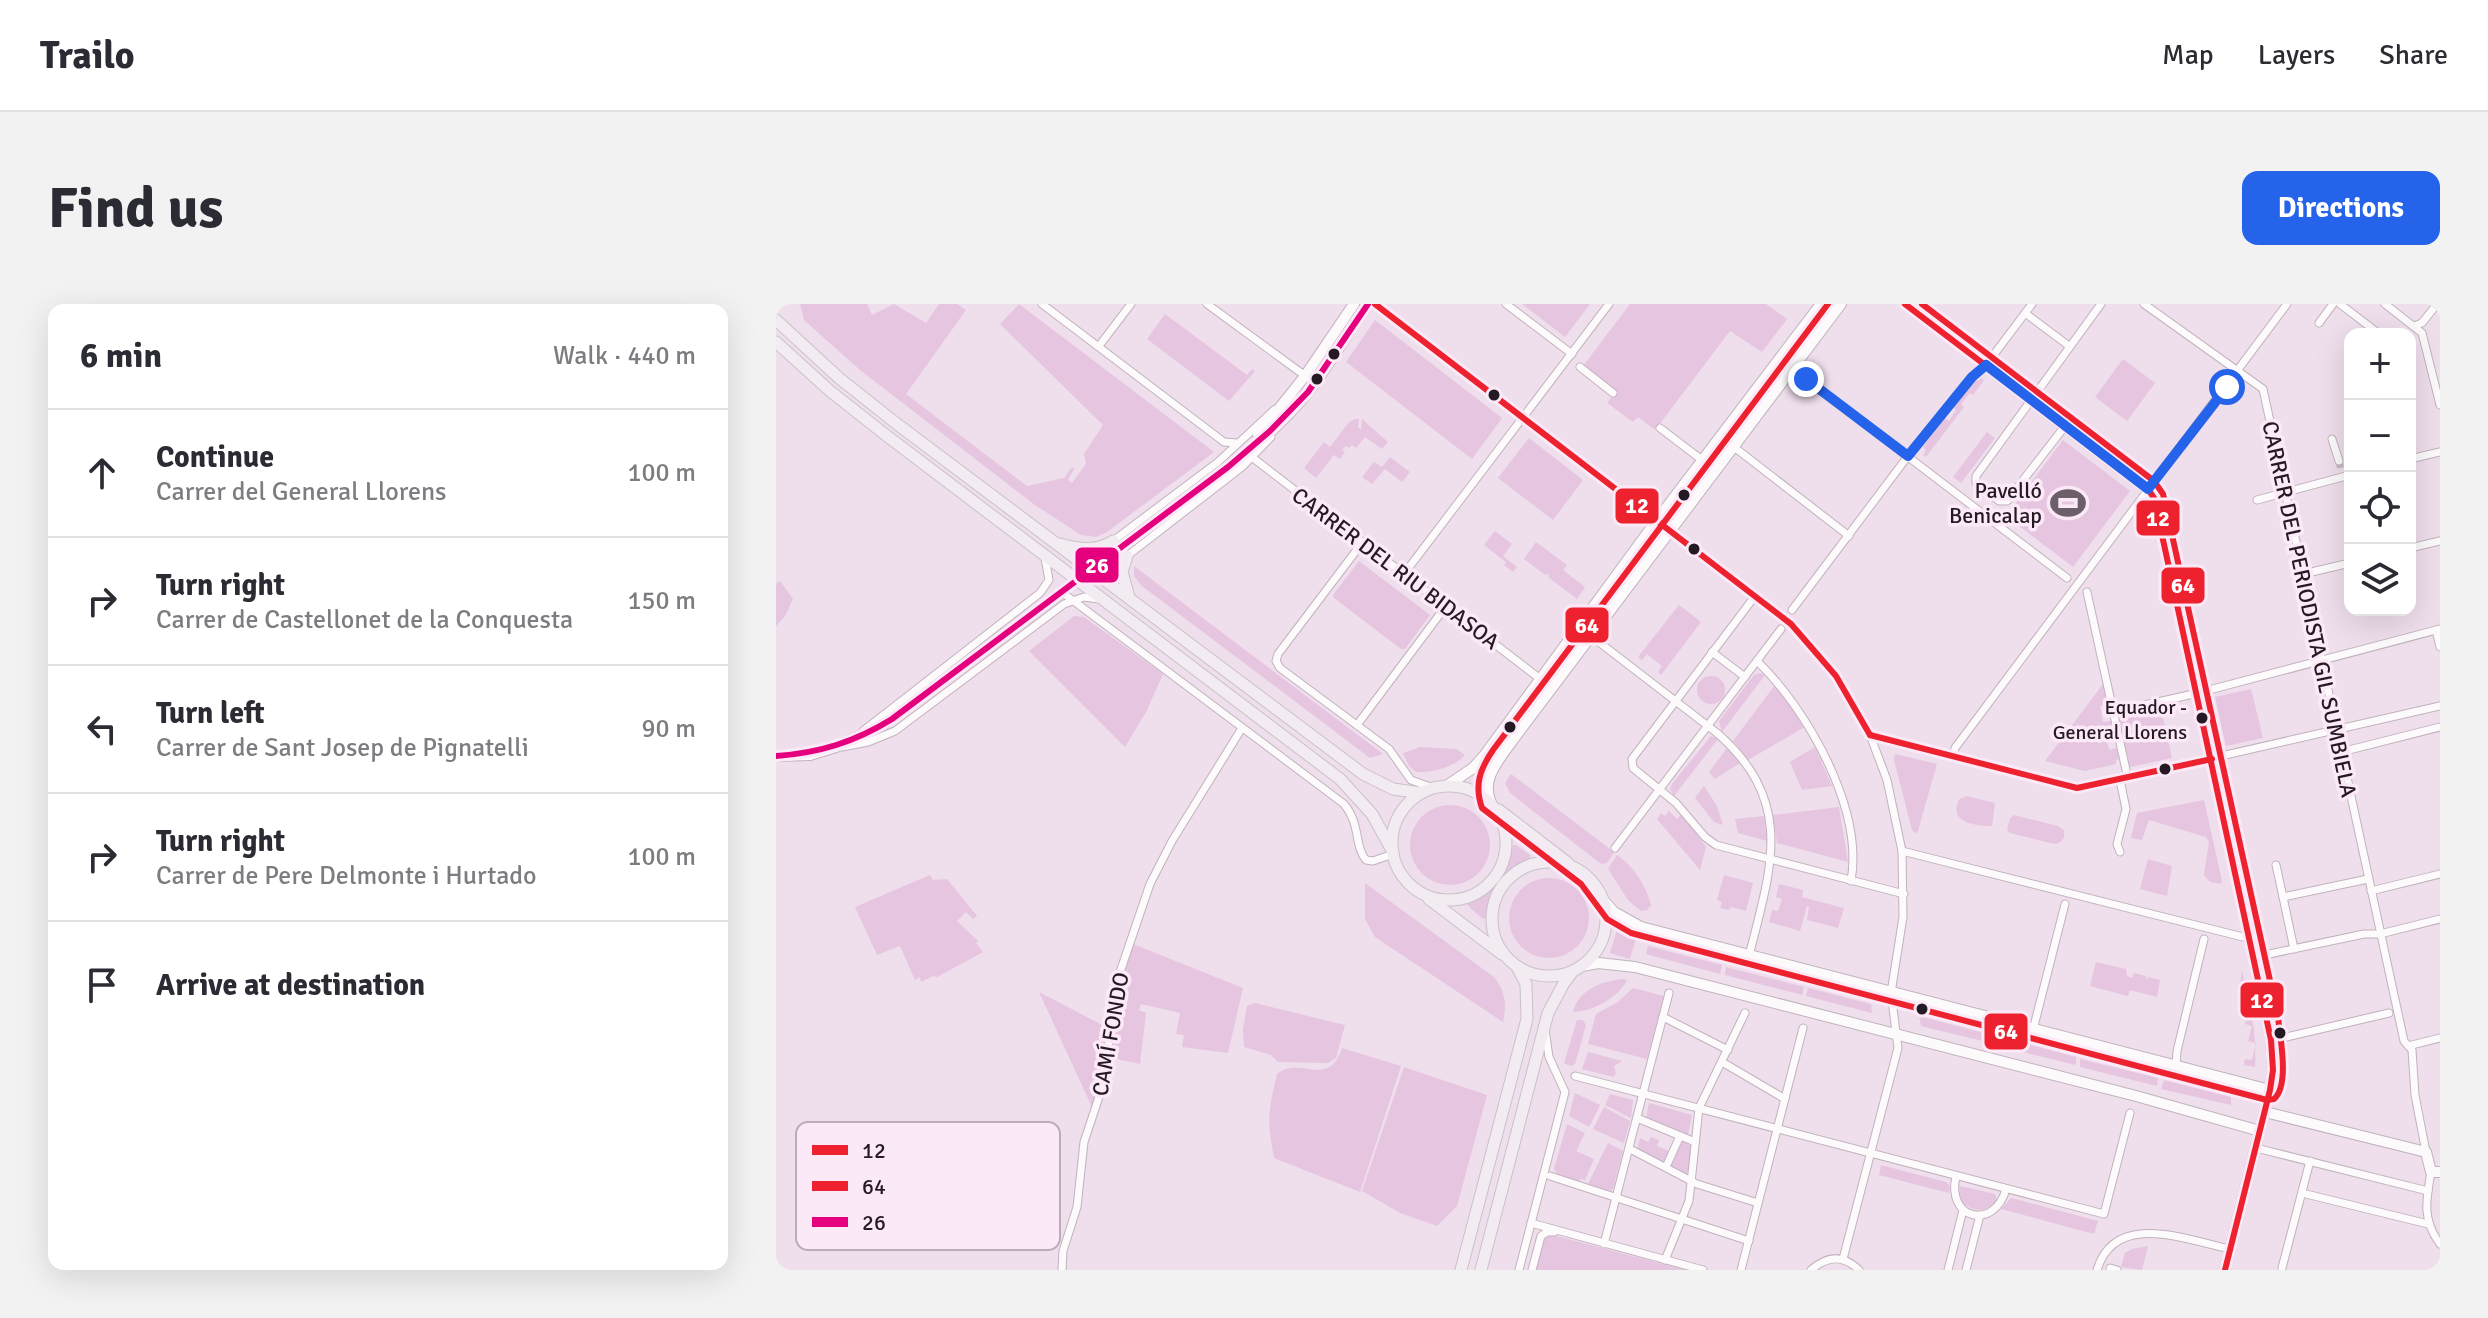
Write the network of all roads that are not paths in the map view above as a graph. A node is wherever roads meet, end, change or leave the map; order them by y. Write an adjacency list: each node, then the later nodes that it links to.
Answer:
1 (1042, 304): 25 (street, CARRER DEL RIU BIDASOA)
2 (1131, 304): 25 (street)
3 (1207, 304): 32 (street)
4 (1354, 304): 32 (street)
5 (1368, 304): 33 (street)
6 (1375, 304): 37 (street)
7 (1506, 304): 27 (street)
8 (1609, 304): 27 (street)
9 (1821, 304): 46 (street)
10 (1841, 304): 30 (street)
11 (1905, 304): 28 (street)
12 (2032, 304): 19 (street)
13 (2101, 304): 26 (street)
14 (2144, 304): 31 (street, CARRER DEL PERIODISTA GIL SUMBIELA)
15 (2287, 304): 31 (street)
16 (2385, 304): 22 (street)
17 (2437, 304): 22 (street)
18 (2333, 305): 21 (street); 23 (street)
19 (2025, 313): 26 (street); 28 (street)
20 (776, 320): 56 (main road)
21 (2319, 323)
22 (2414, 326): 36 (street)
23 (2370, 328)
24 (776, 342): 60 (main road)
25 (1099, 346): 42 (street, CARRER DEL RIU BIDASOA)
26 (2069, 346): 35 (street)
27 (1572, 354): 37 (street)
28 (1986, 365): 35 (street); 44 (street)
29 (1580, 367): 34 (street)
30 (1793, 369): 41 (street); 44 (street)
31 (2238, 372): 49 (street); 50 (street, CARRER DEL PERIODISTA GIL SUMBIELA)
32 (1305, 376): 33 (street); 42 (street)
33 (1315, 383): 42 (street)
34 (1613, 393)
35 (2030, 399): 38 (street); 38 (street)
36 (2440, 405)
37 (1524, 417): 52 (street); 63 (street)
38 (2065, 426): 49 (street)
39 (1660, 428): 46 (street)
40 (2332, 439): 47 (street)
41 (1734, 447): 53 (street); 54 (street)
42 (1246, 451): 57 (street, CARRER DEL RIU BIDASOA); 58 (street); 61 (street)
43 (2440, 452): 45 (street)
44 (1908, 456): 54 (street); 65 (street)
45 (2416, 458)
46 (1702, 460): 52 (street)
47 (2339, 461)
48 (2344, 474): 50 (street)
49 (2148, 489): 86 (street); 100 (street)
50 (2285, 492): 51 (street); 64 (street, CARRER DEL PERIODISTA GIL SUMBIELA)
51 (2257, 500)
52 (1657, 520): 53 (street); 85 (street)
53 (1671, 531): 68 (street); 79 (street)
54 (1849, 536): 76 (street)
55 (2440, 541): 59 (street)
56 (1055, 543): 58 (main road); 73 (main road)
57 (1362, 543): 63 (street, CARRER DEL RIU BIDASOA); 90 (street)
58 (1114, 547): 61 (street)
59 (2416, 547)
60 (1042, 553): 67 (street); 72 (main road)
61 (1127, 556): 73 (main road)
62 (2344, 564): 64 (street)
63 (1404, 574): 74 (street, CARRER DEL RIU BIDASOA)
64 (2303, 574): 82 (street, CARRER DEL PERIODISTA GIL SUMBIELA)
65 (2067, 578)
66 (2087, 592): 89 (street)
67 (1040, 593): 70 (street); 96 (street)
68 (1755, 596): 81 (street); 95 (street)
69 (1084, 597): 71 (street); 72 (street); 75 (street)
70 (1061, 598): 71 (street); 71 (street); 96 (street); 97 (street)
71 (1072, 600): 75 (street)
72 (1106, 601): 111 (main road)
73 (1131, 601): 105 (main road)
74 (1446, 606): 85 (street, CARRER DEL RIU BIDASOA); 90 (street)
75 (1084, 609): 93 (street)
76 (1792, 610)
77 (1781, 629): 83 (street)
78 (2438, 630): 80 (street); 82 (street)
79 (1591, 636): 87 (street); 107 (street)
80 (2440, 647)
81 (1712, 652): 84 (street); 87 (street)
82 (2322, 658): 86 (street); 94 (street, CARRER DEL PERIODISTA GIL SUMBIELA)
83 (1757, 661): 84 (street); 117 (street)
84 (1745, 677): 91 (street)
85 (1539, 678): 104 (street)
86 (2198, 693): 89 (street); 101 (street)
87 (1675, 701): 91 (street); 106 (street)
88 (2440, 706): 94 (street)
89 (2113, 712): 102 (street)
90 (1357, 725): 105 (street)
91 (1708, 726): 106 (street); 112 (street)
92 (2440, 727): 98 (street)
93 (1242, 728): 111 (street); 188 (street, CAMÍ FONDO)
94 (2336, 729): 98 (street, CARRER DEL PERIODISTA GIL SUMBIELA); 101 (street)
95 (1870, 735): 100 (street); 109 (street)
96 (848, 742): 97 (street)
97 (836, 747): 99 (street)
98 (2341, 752): 116 (street, CARRER DEL PERIODISTA GIL SUMBIELA)
99 (776, 756)
100 (1953, 756): 103 (street)
101 (2212, 759): 103 (street); 127 (street)
102 (2126, 770)
103 (2120, 780): 110 (street)
104 (1448, 785): 105 (main road); 107 (main road)
105 (1427, 790): 111 (main road)
106 (1660, 790): 108 (street); 112 (street)
107 (1492, 804): 114 (main road); 118 (main road)
108 (1615, 848)
109 (1902, 851): 120 (street); 127 (street)
110 (2120, 852)
111 (1393, 853): 118 (main road)
112 (1772, 860): 117 (street); 129 (street)
113 (2276, 865): 121 (street)
114 (1577, 869): 122 (main road); 131 (main road)
115 (2440, 874): 119 (street)
116 (2368, 879): 119 (street, CARRER DEL PERIODISTA GIL SUMBIELA); 121 (street)
117 (1851, 881): 120 (street)
118 (1412, 886): 131 (main road)
119 (2371, 891): 125 (street, CARRER DEL PERIODISTA GIL SUMBIELA)
120 (1904, 894): 133 (street)
121 (2283, 897): 128 (street)
122 (1603, 900): 129 (street); 132 (main road)
123 (2065, 904): 140 (street)
124 (2440, 920): 125 (street)
125 (2380, 934): 128 (street); 144 (street, CARRER DEL PERIODISTA GIL SUMBIELA)
126 (2204, 939): 147 (street)
127 (2251, 939): 130 (street)
128 (2294, 949): 130 (street)
129 (1749, 956): 133 (street)
130 (2255, 957): 149 (street)
131 (1514, 964): 132 (main road); 189 (main road)
132 (1578, 968): 138 (main road); 141 (street)
133 (1892, 987): 140 (street); 141 (street)
134 (1669, 993): 137 (street)
135 (1745, 1013): 145 (street)
136 (2389, 1013): 142 (street)
137 (1663, 1017): 145 (street); 150 (street)
138 (1545, 1025): 178 (street); 190 (main road)
139 (1803, 1028): 151 (street)
140 (2033, 1030): 147 (street)
141 (1898, 1035): 157 (street); 162 (street)
142 (2286, 1037)
143 (2440, 1038): 144 (street)
144 (2408, 1046): 163 (street, CARRER DEL PERIODISTA GIL SUMBIELA)
145 (1728, 1050): 146 (street)
146 (1722, 1062): 151 (street); 152 (street)
147 (2176, 1067): 149 (street)
148 (1575, 1076): 150 (street)
149 (2270, 1090): 153 (street)
150 (1644, 1093): 152 (street); 155 (street)
151 (1785, 1099): 156 (street)
152 (1699, 1108): 156 (street); 159 (street)
153 (2265, 1112): 157 (street); 163 (street)
154 (2130, 1113): 170 (street)
155 (1637, 1118): 158 (street); 161 (street)
156 (1778, 1128): 162 (street); 174 (street)
157 (2260, 1131): 160 (street)
158 (1680, 1136): 159 (street); 165 (street)
159 (1695, 1142): 169 (street)
160 (2256, 1148): 164 (street); 184 (street)
161 (1630, 1149): 165 (street); 173 (street)
162 (1870, 1152): 168 (street); 185 (street)
163 (2426, 1152): 166 (street)
164 (2310, 1161): 171 (street); 172 (street)
165 (1666, 1167): 169 (street)
166 (2436, 1172): 171 (street)
167 (1550, 1176): 173 (street)
168 (1956, 1176): 170 (street); 175 (street)
169 (1689, 1179): 174 (street); 177 (street)
170 (2006, 1189): 176 (street)
171 (2428, 1191): 179 (street)
172 (2302, 1193): 179 (street); 187 (street)
173 (1617, 1197): 177 (street); 182 (street)
174 (1758, 1203): 181 (street)
175 (1963, 1210): 176 (street); 197 (street)
176 (1980, 1215): 198 (street)
177 (1682, 1220): 181 (street); 186 (street)
178 (1531, 1223): 180 (street); 191 (street)
179 (2428, 1224): 183 (street)
180 (1560, 1232): 182 (street); 192 (street)
181 (1749, 1241): 194 (street)
182 (1604, 1244): 186 (street)
183 (2440, 1244)
184 (2230, 1249): 199 (street); 200 (street)
185 (1843, 1259): 195 (street); 196 (street)
186 (1665, 1260): 193 (street)
187 (2282, 1268)
188 (1062, 1270)
189 (1461, 1270)
190 (1481, 1270)
191 (1519, 1270)
192 (1532, 1270)
193 (1703, 1270)
194 (1741, 1270)
195 (1811, 1270)
196 (1859, 1270)
197 (1948, 1270)
198 (1966, 1270)
199 (2097, 1270)
200 (2225, 1270)

